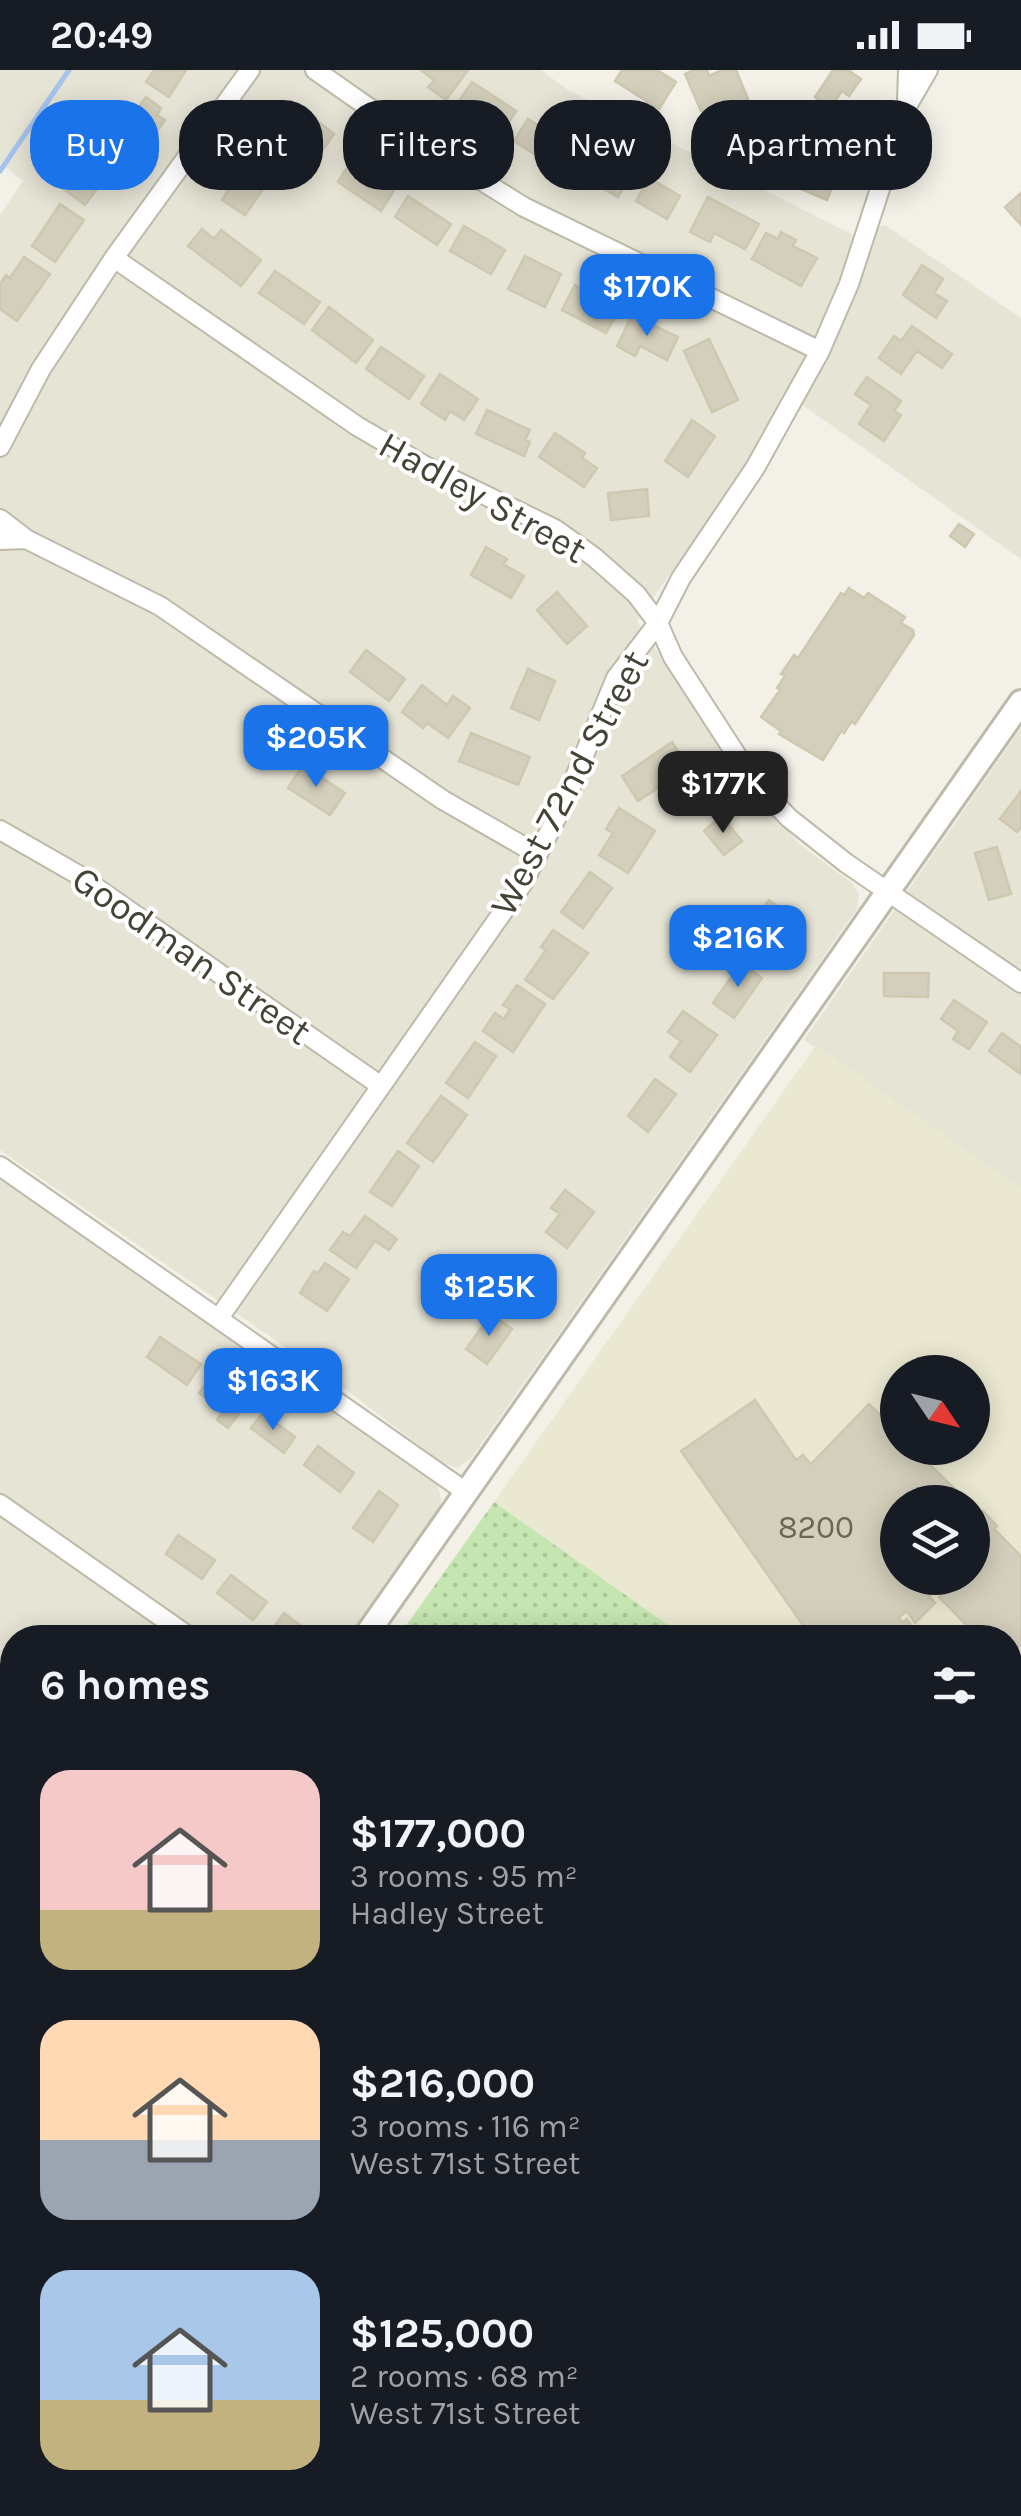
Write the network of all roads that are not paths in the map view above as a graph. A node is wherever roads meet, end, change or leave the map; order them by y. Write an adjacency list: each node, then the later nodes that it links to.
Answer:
1 (250, 70): 8 (street)
2 (316, 70): 9 (street)
3 (908, 70): 5 (street, West 72nd Street)
4 (928, 70): 6 (street, West 72nd Street)
5 (907, 100)
6 (910, 100)
7 (880, 190): 9 (street, West 72nd Street)
8 (114, 258): 10 (street); 14 (street, Hadley Street)
9 (820, 351): 14 (street, West 72nd Street)
10 (0, 448)
11 (0, 519): 12 (street)
12 (26, 539): 13 (street); 17 (street)
13 (0, 540)
14 (658, 623): 17 (street, West 72nd Street); 18 (street, Hadley Street)
15 (1021, 702): 18 (street)
16 (0, 830): 20 (street, Goodman Street)
17 (537, 854): 20 (street, West 72nd Street)
18 (888, 891): 19 (street, Hadley Street); 23 (street)
19 (1021, 983)
20 (381, 1086): 22 (street, West 72nd Street)
21 (0, 1166): 22 (street)
22 (219, 1318): 23 (street)
23 (466, 1492): 26 (street)
24 (0, 1504): 25 (street)
25 (172, 1625)
26 (373, 1625)

